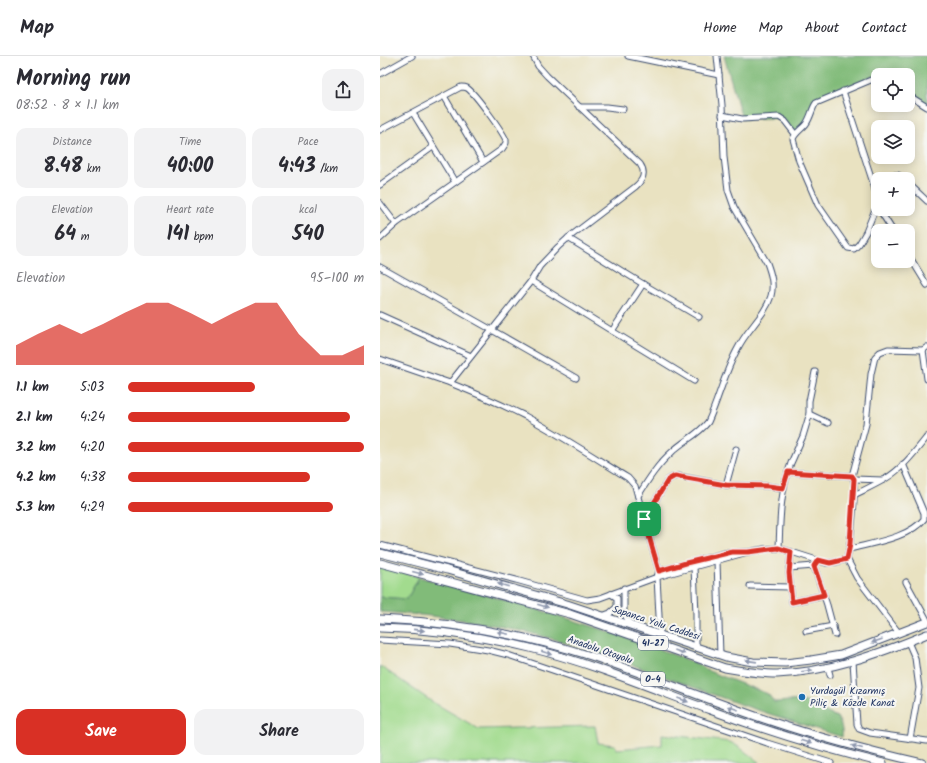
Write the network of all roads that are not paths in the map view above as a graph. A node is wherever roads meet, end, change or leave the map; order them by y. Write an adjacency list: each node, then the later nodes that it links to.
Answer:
1 (412, 56): 5 (street)
2 (533, 56): 11 (street)
3 (628, 56): 6 (street)
4 (717, 56): 6 (street)
5 (380, 74)
6 (719, 75): 15 (street)
7 (871, 80): 8 (street)
8 (843, 91): 17 (street); 20 (street)
9 (444, 96): 14 (street); 19 (street); 19 (street)
10 (915, 99): 12 (street)
11 (579, 107): 13 (street); 28 (street)
12 (927, 107)
13 (623, 109)
14 (413, 113): 16 (street); 18 (street)
15 (722, 115): 17 (street); 58 (street)
16 (380, 130)
17 (795, 134): 26 (street)
18 (433, 147): 21 (street); 22 (street)
19 (483, 162): 21 (street)
20 (871, 177)
21 (455, 182): 27 (street)
22 (380, 185)
23 (915, 189): 24 (street)
24 (927, 200)
25 (380, 203): 27 (street)
26 (872, 216)
27 (396, 224): 29 (street)
28 (568, 238): 32 (street); 33 (street)
29 (380, 239)
30 (915, 266): 34 (street)
31 (380, 268): 37 (street)
32 (531, 281): 37 (street); 38 (street)
33 (643, 284): 36 (street); 38 (street)
34 (927, 286)
35 (380, 315): 40 (street)
36 (699, 317)
37 (492, 330): 40 (street); 43 (street)
38 (612, 331): 45 (street)
39 (925, 348): 44 (street); 53 (street)
40 (471, 356): 46 (street)
41 (380, 359): 46 (street)
42 (815, 372): 47 (street)
43 (576, 378)
44 (927, 379)
45 (694, 381)
46 (450, 383): 58 (street)
47 (809, 414): 48 (street); 52 (street)
48 (828, 423)
49 (927, 437): 51 (street)
50 (736, 449): 55 (street)
51 (903, 464): 54 (street); 62 (street)
52 (788, 472): 53 (street); 56 (street)
53 (853, 477): 54 (street); 57 (street)
54 (884, 480): 57 (street)
55 (726, 485): 56 (street); 59 (street)
56 (783, 488): 61 (street)
57 (854, 495): 62 (street)
58 (638, 496): 59 (street)
59 (644, 519): 73 (street)
60 (380, 545): 78 (street)
61 (778, 548): 63 (street); 64 (street)
62 (850, 549): 66 (street)
63 (748, 552): 68 (street); 73 (street)
64 (791, 552): 67 (street); 72 (street)
65 (380, 553): 80 (highway, Sapanca Yolu Caddesi, one-way to 65)
66 (847, 559): 67 (street); 87 (street)
67 (818, 560): 70 (street)
68 (717, 561): 71 (street); 94 (street)
69 (380, 563): 96 (highway, Sapanca Yolu Caddesi / 41-27, one-way to 96)
70 (814, 566): 72 (street); 79 (street)
71 (694, 567): 73 (street); 93 (street)
72 (789, 568): 77 (street)
73 (658, 574): 76 (street); 89 (street)
74 (906, 582): 82 (street)
75 (750, 586): 77 (street)
76 (624, 588): 78 (street); 83 (street)
77 (790, 588): 79 (street)
78 (611, 594): 80 (street)
79 (824, 595): 84 (street)
80 (601, 616): 83 (highway, Sapanca Yolu Caddesi)
81 (380, 619): 102 (highway, Anadolu Otoyolu / O-4, one-way to 81)
82 (927, 621): 87 (highway, Sapanca Yolu Caddesi)
83 (633, 626): 89 (highway, Sapanca Yolu Caddesi)
84 (833, 626): 86 (street); 90 (street)
85 (380, 628): 101 (highway, Anadolu Otoyolu / O-4, one-way to 101)
86 (806, 631)
87 (899, 633): 94 (highway, Sapanca Yolu Caddesi, one-way to 94)
88 (927, 634): 92 (highway, Sapanca Yolu Caddesi / 41-27)
89 (660, 635): 93 (highway, Sapanca Yolu Caddesi)
90 (835, 635)
91 (380, 640): 100 (street)
92 (908, 642): 95 (highway, Sapanca Yolu Caddesi / 41-27); 98 (street)
93 (696, 646): 94 (highway, Sapanca Yolu Caddesi)
94 (720, 655)
95 (853, 661): 96 (highway, Sapanca Yolu Caddesi / 41-27); 98 (street)
96 (828, 668): 97 (street)
97 (830, 675)
98 (910, 739): 99 (street)
99 (927, 741)
100 (831, 763)
101 (883, 763)
102 (922, 763)

